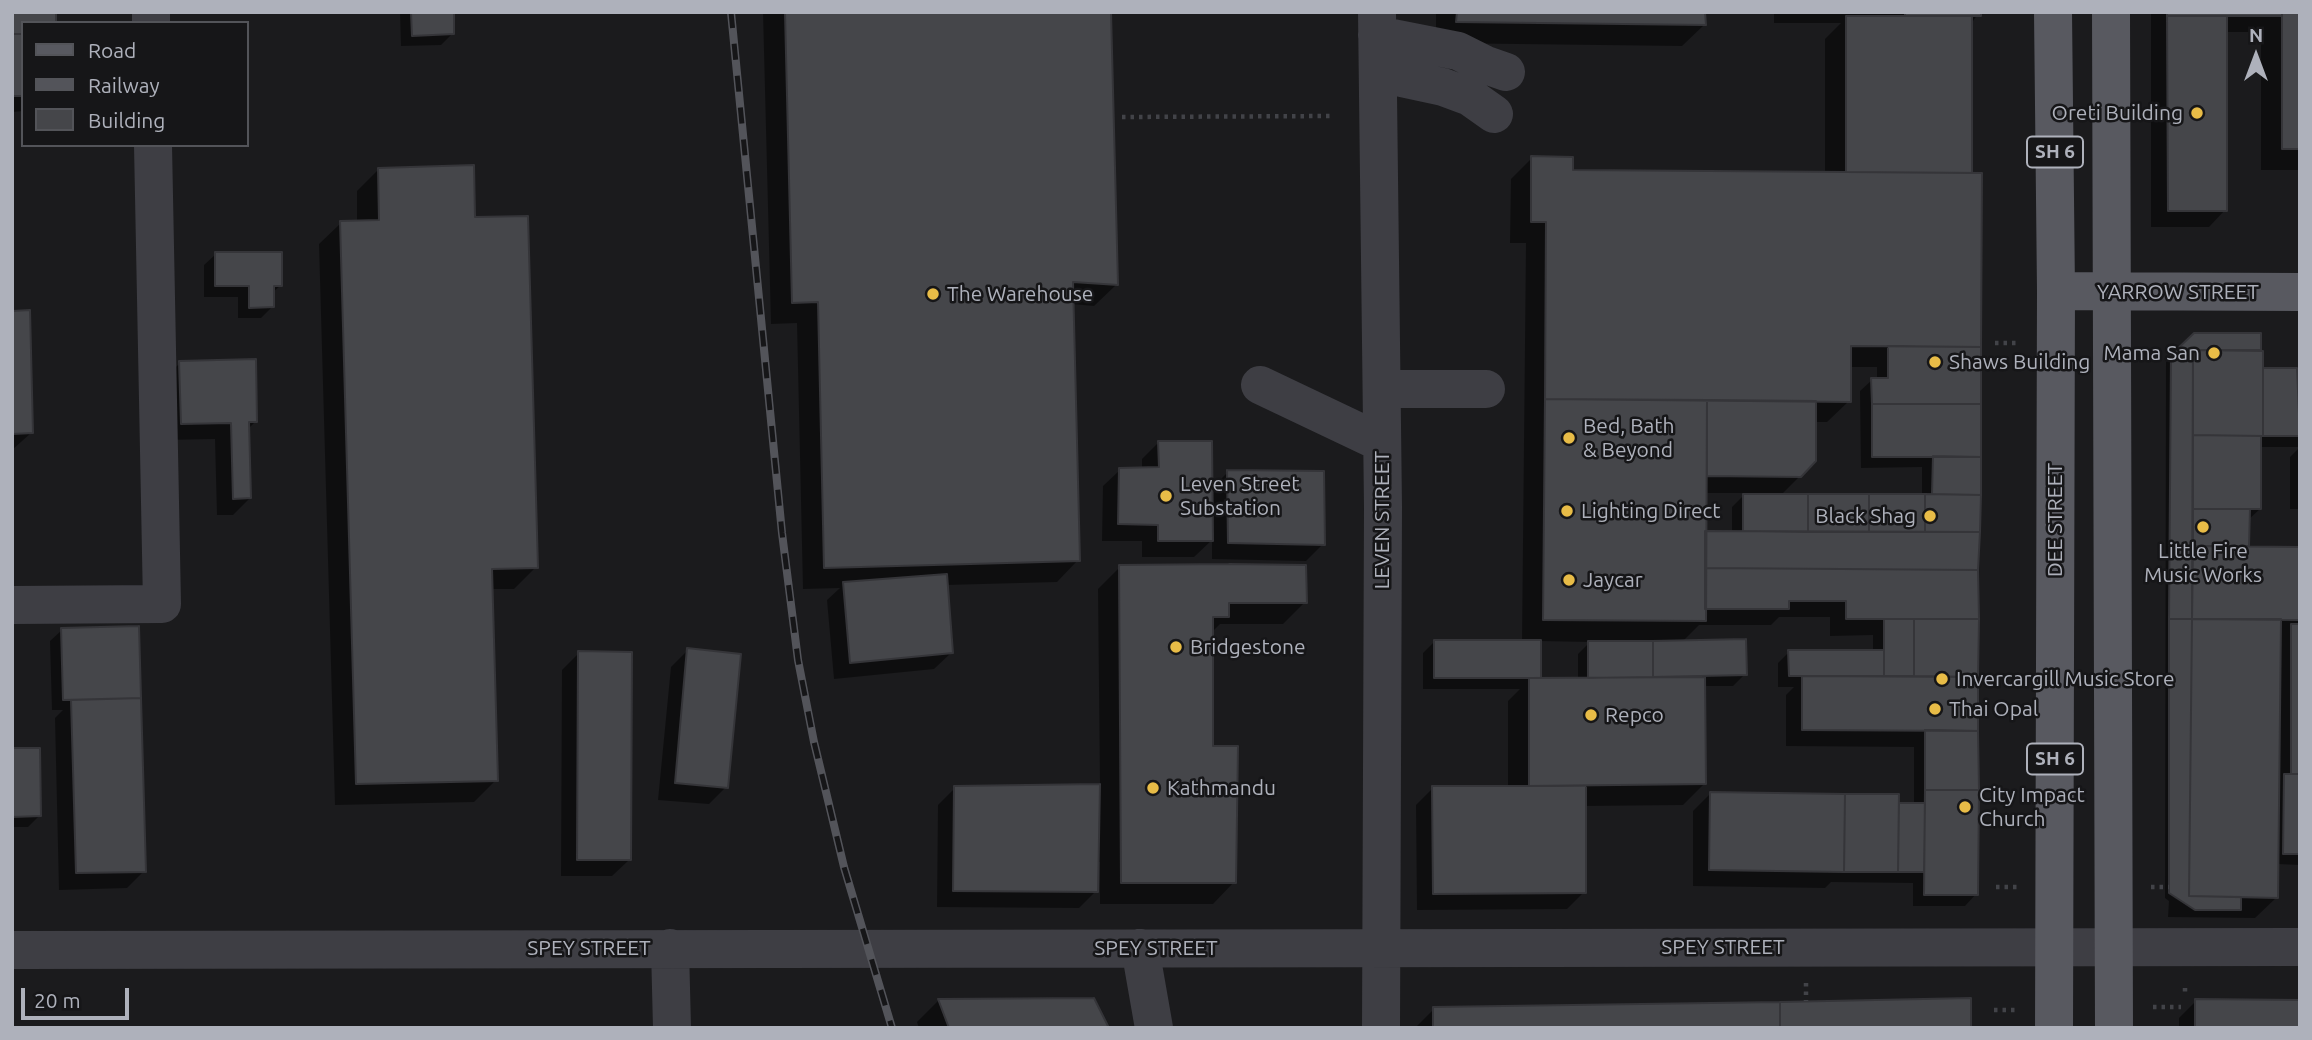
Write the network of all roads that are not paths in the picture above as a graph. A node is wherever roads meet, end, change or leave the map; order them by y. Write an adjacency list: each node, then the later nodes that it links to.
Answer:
1 (2053, 12): 8 (main road, DEE STREET / SH 6)
2 (2111, 12): 10 (main road, SH 6)
3 (1377, 24): 4 (street); 5 (street, LEVEN STREET)
4 (1506, 72)
5 (1378, 73): 6 (street); 12 (street, LEVEN STREET)
6 (1494, 114)
7 (153, 147): 15 (street)
8 (2056, 291): 10 (main road, YARROW STREET); 16 (main road, DEE STREET / SH 6)
9 (2300, 292): 10 (main road, YARROW STREET)
10 (2113, 293): 17 (main road, SH 6)
11 (1259, 385): 14 (street)
12 (1382, 389): 13 (street); 14 (street, LEVEN STREET)
13 (1486, 389)
14 (1382, 443): 21 (street, LEVEN STREET)
15 (12, 605)
16 (2054, 946): 17 (street, SPEY STREET); 21 (street, SPEY STREET); 26 (main road, DEE STREET / SH 6)
17 (2114, 946): 18 (street, SPEY STREET); 27 (main road, SH 6)
18 (2300, 947)
19 (670, 948): 20 (street, SPEY STREET); 22 (street, SPEY STREET); 23 (street)
20 (1140, 948): 21 (street, SPEY STREET); 24 (street)
21 (1382, 948): 25 (street, LEVEN STREET)
22 (12, 950)
23 (672, 1028)
24 (1154, 1028)
25 (1381, 1028)
26 (2054, 1028)
27 (2114, 1028)

